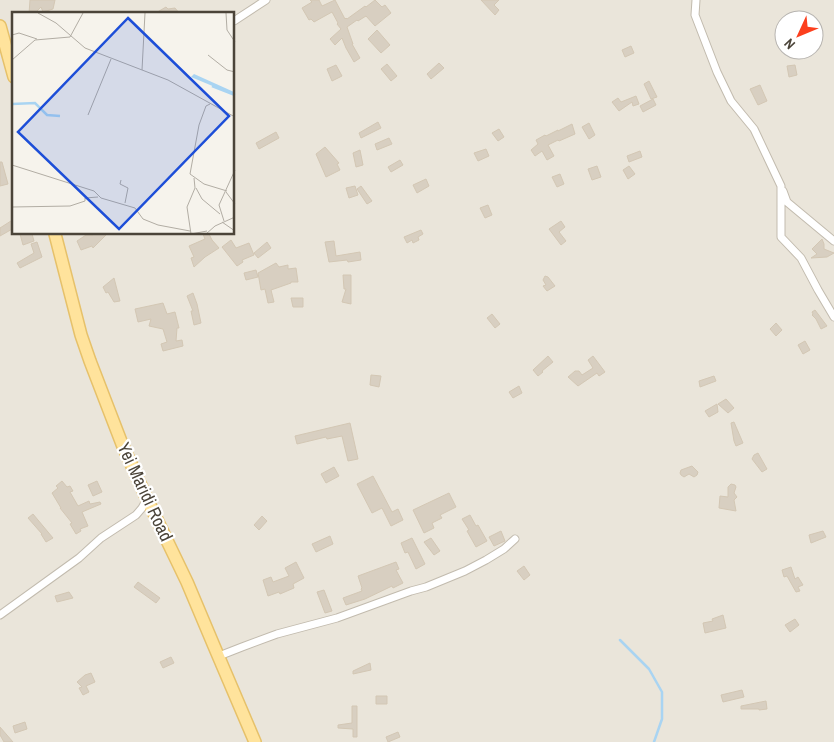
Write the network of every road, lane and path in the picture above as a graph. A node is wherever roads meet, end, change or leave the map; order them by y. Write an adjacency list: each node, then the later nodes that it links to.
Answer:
1 (266, 0): 3 (street)
2 (696, 0): 6 (street)
3 (235, 20)
4 (0, 26): 5 (main road)
5 (12, 69)
6 (781, 186): 8 (street); 9 (street)
7 (55, 235): 10 (main road, Yei Maridi Road)
8 (834, 241)
9 (834, 317)
10 (147, 499): 12 (street); 13 (main road, Yei Maridi Road)
11 (515, 538): 13 (street)
12 (0, 615)
13 (219, 656): 14 (main road, Yei Maridi Road)
14 (255, 742)

